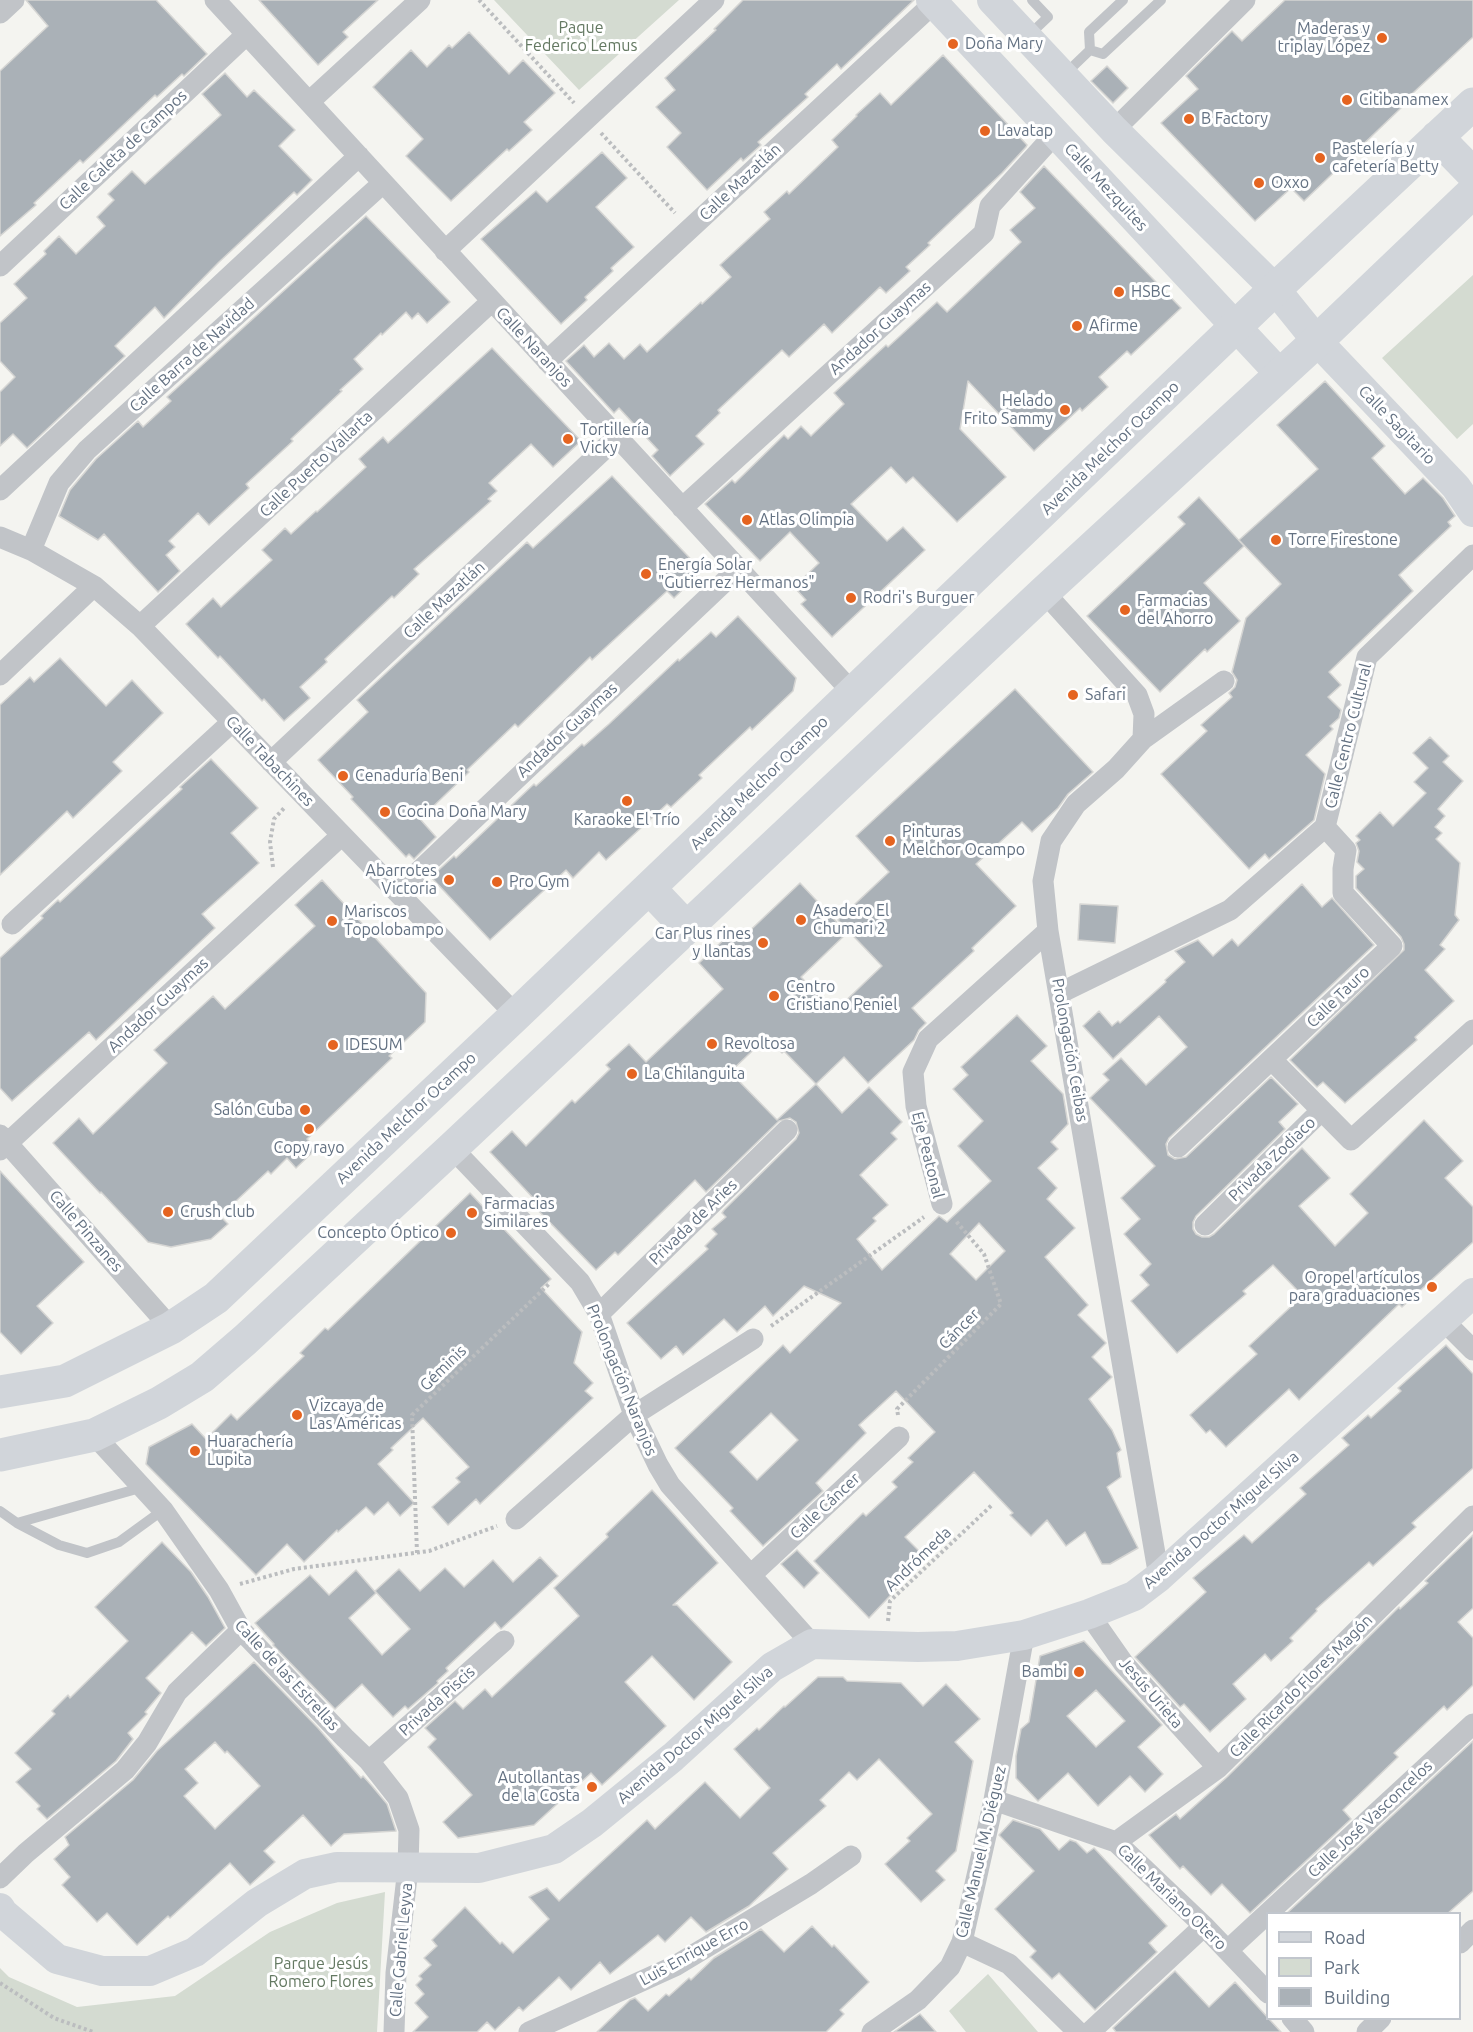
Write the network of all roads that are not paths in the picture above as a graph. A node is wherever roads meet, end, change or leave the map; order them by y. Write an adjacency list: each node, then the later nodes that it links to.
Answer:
1 (14, 0): 11 (street)
2 (215, 0): 12 (street, Calle Naranjos)
3 (420, 0): 16 (street)
4 (714, 0): 25 (street)
5 (992, 0): 13 (street)
6 (1032, 0): 13 (lane)
7 (1123, 0): 14 (lane)
8 (1161, 0): 14 (lane)
9 (1245, 0): 18 (street)
10 (932, 2): 19 (street, Calle Mezquites); 31 (street, Calle Mazatlán)
11 (0, 13)
12 (246, 34): 16 (street, Calle Naranjos); 26 (street, Calle Caleta de Campos)
13 (1027, 36): 15 (street)
14 (1090, 50): 15 (lane)
15 (1063, 75): 18 (street)
16 (309, 102): 21 (street, Calle Naranjos)
17 (1473, 104): 20 (main road, Avenida Melchor Ocampo)
18 (1114, 130): 27 (street)
19 (1056, 133): 29 (street, Calle Mezquites); 35 (street, Andador Guaymas)
20 (1437, 137): 22 (main road); 27 (main road, Avenida Melchor Ocampo)
21 (359, 156): 23 (street, Calle Naranjos); 34 (street, Calle Barra de Navidad)
22 (1473, 174)
23 (383, 183): 25 (street, Calle Naranjos); 38 (street, Calle Barra de Navidad)
24 (1473, 192): 30 (main road)
25 (445, 251): 28 (street, Calle Naranjos)
26 (0, 266)
27 (1275, 289): 29 (main road, Avenida Melchor Ocampo); 30 (street)
28 (492, 301): 31 (street, Calle Naranjos); 43 (street, Calle Puerto Vallarta)
29 (1236, 327): 32 (street, Calle Mezquites); 46 (main road, Avenida Melchor Ocampo)
30 (1317, 341): 32 (main road); 36 (street, Calle Sagitario)
31 (547, 361): 33 (street, Calle Naranjos)
32 (1280, 374): 42 (main road)
33 (617, 437): 35 (street, Calle Naranjos); 49 (street, Calle Mazatlán)
34 (0, 490)
35 (682, 508): 40 (street, Calle Naranjos)
36 (1473, 512)
37 (0, 537): 38 (street, Calle Tabachines)
38 (31, 550): 41 (street, Calle Tabachines)
39 (1473, 555): 50 (street, Calle Centro Cultural)
40 (738, 569): 46 (street, Calle Naranjos); 53 (street, Andador Guaymas)
41 (94, 586): 43 (street, Calle Tabachines); 44 (street)
42 (1044, 592): 48 (street); 55 (main road)
43 (140, 626): 47 (street, Calle Tabachines)
44 (0, 675)
45 (1224, 681): 48 (street, Prolongación Ceibas)
46 (853, 693): 52 (main road, Avenida Melchor Ocampo)
47 (232, 722): 49 (street, Calle Tabachines); 54 (street)
48 (1143, 739): 56 (street, Prolongación Ceibas)
49 (271, 762): 51 (street, Calle Tabachines)
50 (1325, 827): 57 (street, Calle Centro Cultural); 60 (street, Calle Tauro)
51 (342, 835): 53 (street, Calle Tabachines); 63 (street, Andador Guaymas)
52 (649, 888): 55 (main road); 58 (main road, Avenida Melchor Ocampo)
53 (397, 892): 58 (street, Calle Tabachines)
54 (12, 924)
55 (686, 927): 65 (main road)
56 (1048, 931): 57 (street, Prolongación Ceibas); 66 (street, Eje Peatonal)
57 (1060, 993): 86 (street, Prolongación Ceibas)
58 (516, 1015): 71 (main road, Avenida Melchor Ocampo)
59 (1473, 1030): 61 (street, Privada Zodiaco)
60 (1272, 1060): 61 (street); 64 (street, Calle Tauro)
61 (1321, 1112): 67 (street, Privada Zodiaco)
62 (787, 1130): 69 (street, Privada de Aries)
63 (3, 1143): 71 (street, Calle Pinzanes)
64 (1178, 1147)
65 (452, 1148): 69 (street, Prolongación Naranjos); 76 (main road)
66 (942, 1204)
67 (1205, 1225)
68 (1473, 1293): 70 (street, Avenida Doctor Miguel Silva)
69 (599, 1314): 75 (street, Prolongación Naranjos)
70 (1444, 1321): 73 (street); 86 (street, Avenida Doctor Miguel Silva)
71 (171, 1328): 74 (main road, Avenida Melchor Ocampo)
72 (753, 1339): 75 (street)
73 (1473, 1350)
74 (0, 1392)
75 (634, 1415): 83 (street); 85 (street, Prolongación Naranjos)
76 (94, 1435): 78 (main road); 79 (street, Calle de las Estrellas)
77 (899, 1437): 85 (street, Calle Cáncer)
78 (0, 1455)
79 (140, 1488): 80 (street, Calle de las Estrellas); 84 (lane)
80 (163, 1510): 84 (lane); 88 (street, Calle de las Estrellas)
81 (0, 1511): 84 (lane)
82 (1473, 1516): 94 (street, Calle Ricardo Flores Magón)
83 (516, 1519)
84 (17, 1523)
85 (751, 1575): 91 (street, Prolongación Naranjos)
86 (1159, 1577): 87 (street, Avenida Doctor Miguel Silva)
87 (1089, 1614): 89 (street, Avenida Doctor Miguel Silva); 94 (street, Jesús Urieta)
88 (241, 1630): 93 (street, Calle de las Estrellas); 99 (street)
89 (1024, 1635): 91 (street, Avenida Doctor Miguel Silva); 95 (street, Calle Manuel M. Diéguez)
90 (504, 1641): 93 (street, Privada Piscis)
91 (812, 1644): 98 (street, Avenida Doctor Miguel Silva)
92 (1473, 1724): 101 (street, Calle José Vasconcelos)
93 (369, 1761): 98 (street, Calle de las Estrellas)
94 (1218, 1768): 96 (street, Calle Ricardo Flores Magón)
95 (994, 1800): 96 (street, Calle Mariano Otero); 105 (street, Calle Manuel M. Diéguez)
96 (1116, 1842): 103 (street, Calle Mariano Otero)
97 (851, 1856): 112 (street, Luis Enrique Erro)
98 (408, 1868): 100 (street, Avenida Doctor Miguel Silva); 111 (street, Calle Gabriel Leyva)
99 (0, 1878)
100 (0, 1908)
101 (1269, 1912)
102 (1266, 1915): 107 (street, Calle José Vasconcelos)
103 (1204, 1926): 107 (street, Calle Mariano Otero); 115 (street)
104 (1473, 1930): 106 (street)
105 (962, 1942): 113 (street, Calle Manuel M. Diéguez); 114 (street)
106 (1461, 1942)
107 (1228, 1950): 108 (street, Calle Mariano Otero)
108 (1266, 1991)
109 (1293, 2020): 116 (street)
110 (1380, 2020): 117 (street)
111 (394, 2032)
112 (529, 2032)
113 (872, 2032)
114 (1078, 2032)
115 (1090, 2032)
116 (1304, 2032)
117 (1367, 2032)

